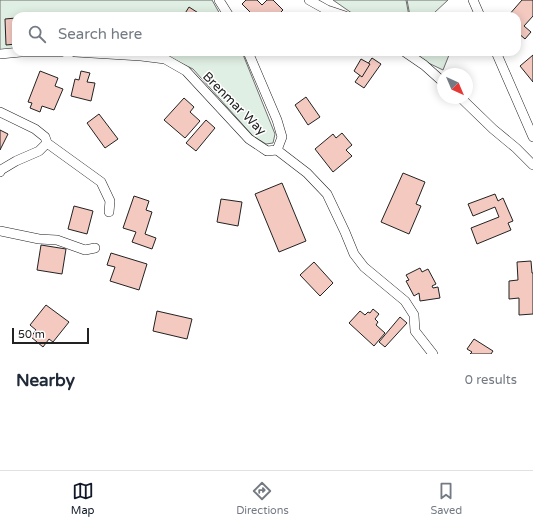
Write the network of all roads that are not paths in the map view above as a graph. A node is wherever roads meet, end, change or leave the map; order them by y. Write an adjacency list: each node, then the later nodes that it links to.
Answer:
1 (219, 0): 4 (street)
2 (309, 0): 5 (street)
3 (473, 0): 6 (street)
4 (226, 12)
5 (333, 12)
6 (478, 12)
7 (12, 53): 8 (street)
8 (0, 54)
9 (141, 56): 18 (street, Brenmar Way)
10 (250, 56): 18 (street, Brenmar Way)
11 (411, 56): 13 (street)
12 (498, 56): 16 (street)
13 (437, 77)
14 (467, 104): 19 (street)
15 (0, 112): 17 (street)
16 (533, 137)
17 (47, 144): 20 (street); 21 (street)
18 (277, 150): 24 (street)
19 (533, 165)
20 (0, 172)
21 (109, 212)
22 (0, 231): 23 (street)
23 (95, 248)
24 (433, 354)

